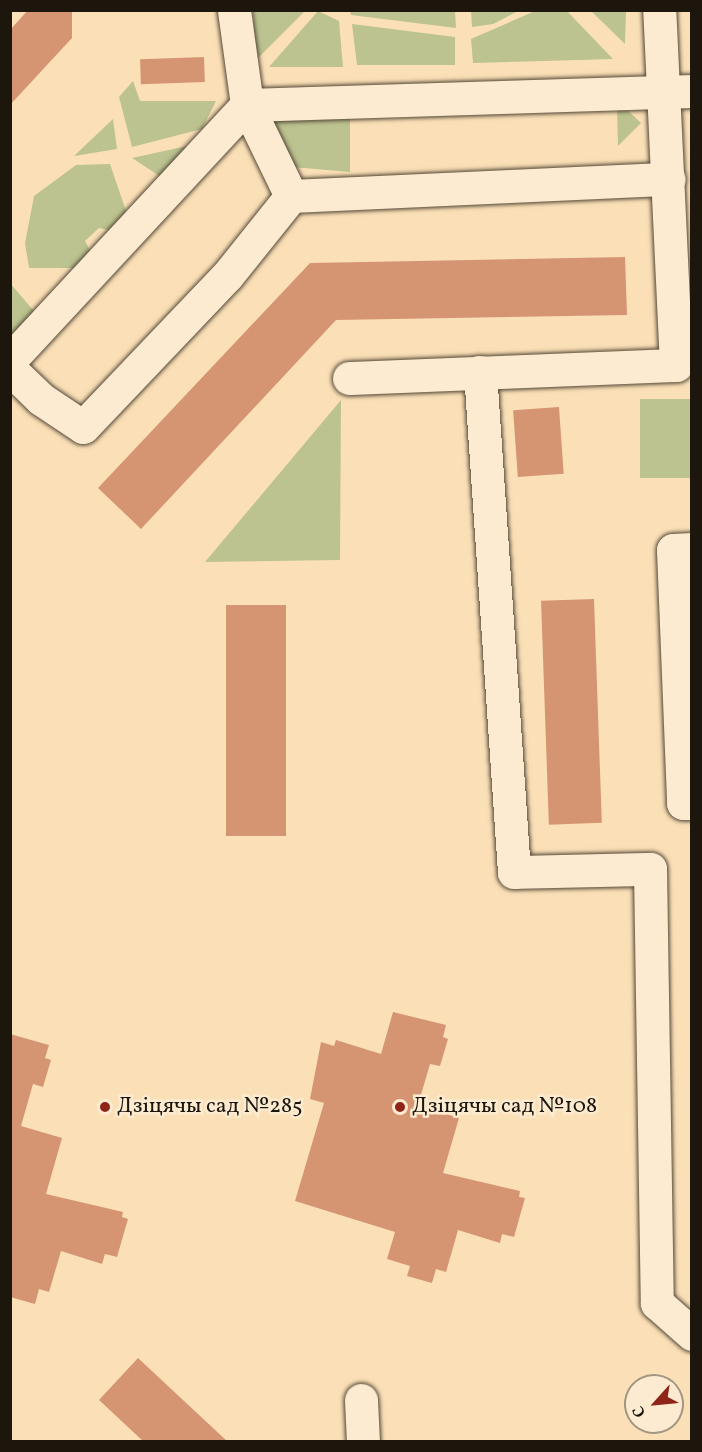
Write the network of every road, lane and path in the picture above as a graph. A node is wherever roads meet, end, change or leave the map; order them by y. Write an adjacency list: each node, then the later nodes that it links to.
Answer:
1 (234, 10): 4 (lane)
2 (659, 10): 3 (lane)
3 (678, 92): 4 (lane); 5 (lane)
4 (247, 105): 6 (lane); 7 (lane)
5 (669, 179): 6 (lane); 9 (lane)
6 (291, 196): 8 (lane)
7 (10, 360)
8 (10, 369)
9 (480, 372): 10 (lane); 14 (lane)
10 (349, 378)
11 (692, 549): 12 (lane)
12 (692, 803)
13 (692, 1301): 14 (lane)
14 (657, 1303): 15 (lane)
15 (692, 1334)
16 (361, 1400): 17 (lane)
17 (363, 1442)

